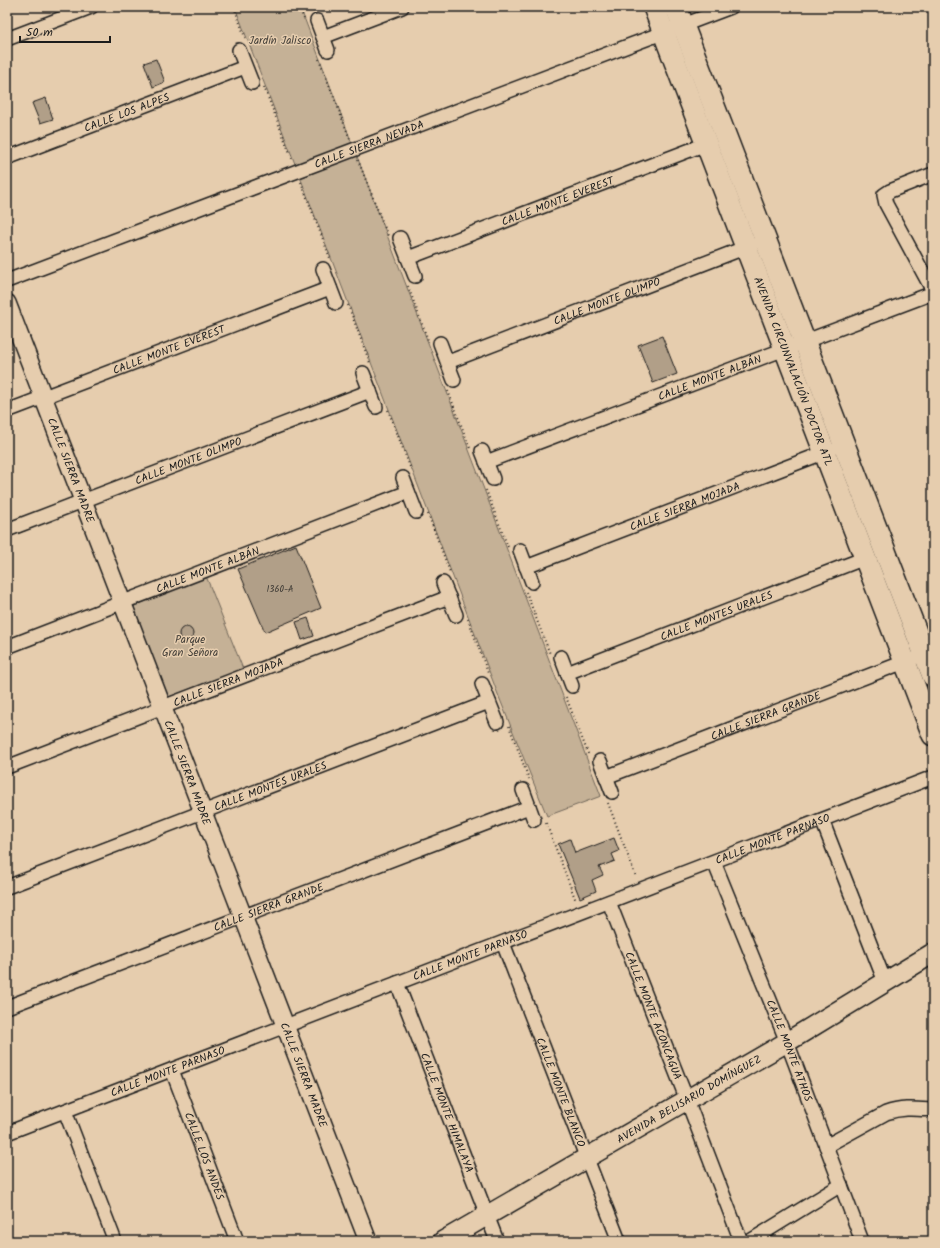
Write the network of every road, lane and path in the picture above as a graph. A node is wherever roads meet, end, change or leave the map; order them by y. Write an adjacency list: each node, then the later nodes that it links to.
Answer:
1 (91, 7): 9 (street)
2 (234, 7): 10 (path)
3 (402, 7): 8 (street)
4 (654, 7): 7 (main road, AVENIDA CIRCUNVALACIÓN DOCTOR ATL)
5 (731, 7): 7 (street, CALLE SIERRA NEVADA)
6 (317, 21): 8 (street)
7 (674, 22): 14 (main road, AVENIDA CIRCUNVALACIÓN DOCTOR ATL); 16 (street, CALLE SIERRA NEVADA); 19 (main road, AVENIDA CIRCUNVALACIÓN DOCTOR ATL)
8 (323, 37): 11 (street)
9 (7, 39)
10 (243, 46): 12 (street)
11 (328, 50)
12 (245, 67): 13 (street); 15 (street, CALLE LOS ALPES)
13 (258, 85): 16 (path)
14 (706, 144): 20 (main road, AVENIDA CIRCUNVALACIÓN DOCTOR ATL); 21 (street, CALLE MONTE EVEREST)
15 (7, 158)
16 (297, 172): 22 (path); 24 (street, CALLE SIERRA NEVADA)
17 (933, 174): 26 (street)
18 (400, 238): 21 (street)
19 (765, 240): 20 (street, CALLE MONTE OLIMPO); 29 (main road, AVENIDA CIRCUNVALACIÓN DOCTOR ATL)
20 (746, 248): 31 (main road, AVENIDA CIRCUNVALACIÓN DOCTOR ATL); 32 (street, CALLE MONTE OLIMPO)
21 (408, 258): 23 (street)
22 (327, 265): 25 (street)
23 (415, 276)
24 (7, 281)
25 (330, 288): 28 (street); 36 (street, CALLE MONTE EVEREST)
26 (933, 292): 29 (street, CALLE MONTE ALBÁN)
27 (7, 304): 36 (street, CALLE SIERRA MADRE)
28 (342, 304): 33 (path)
29 (804, 342): 31 (street, CALLE MONTE ALBÁN); 39 (main road, AVENIDA CIRCUNVALACIÓN DOCTOR ATL)
30 (440, 343): 32 (street)
31 (785, 350): 40 (main road, AVENIDA CIRCUNVALACIÓN DOCTOR ATL); 42 (street, CALLE MONTE ALBÁN)
32 (448, 362): 34 (street)
33 (367, 369): 35 (street)
34 (454, 380)
35 (370, 391): 37 (street); 44 (street, CALLE MONTE OLIMPO)
36 (43, 398): 38 (street, CALLE MONTE EVEREST); 44 (street, CALLE SIERRA MADRE)
37 (382, 408): 41 (path)
38 (7, 411)
39 (844, 446): 40 (street, CALLE SIERRA MOJADA); 56 (main road, AVENIDA CIRCUNVALACIÓN DOCTOR ATL)
40 (824, 453): 48 (main road, AVENIDA CIRCUNVALACIÓN DOCTOR ATL); 49 (street, CALLE SIERRA MOJADA)
41 (407, 473): 43 (street)
42 (493, 479)
43 (408, 492): 45 (street); 53 (street, CALLE MONTE ALBÁN)
44 (83, 501): 46 (street, CALLE MONTE OLIMPO); 53 (street, CALLE SIERRA MADRE)
45 (422, 512): 50 (path)
46 (7, 530)
47 (520, 550): 49 (street)
48 (865, 558): 58 (main road, AVENIDA CIRCUNVALACIÓN DOCTOR ATL); 59 (street, CALLE MONTES URALES)
49 (526, 567): 51 (street)
50 (448, 581): 52 (street)
51 (532, 582)
52 (449, 597): 54 (street); 64 (street, CALLE SIERRA MOJADA)
53 (122, 603): 55 (street, CALLE MONTE ALBÁN); 64 (street, CALLE SIERRA MADRE)
54 (461, 615): 61 (path)
55 (7, 648)
56 (925, 654): 58 (street, CALLE SIERRA GRANDE); 60 (main road, AVENIDA CIRCUNVALACIÓN DOCTOR ATL)
57 (560, 657): 59 (street)
58 (905, 662): 66 (main road, AVENIDA CIRCUNVALACIÓN DOCTOR ATL); 69 (street, CALLE SIERRA GRANDE)
59 (567, 673): 62 (street)
60 (933, 676)
61 (486, 679): 63 (street)
62 (572, 686)
63 (489, 702): 65 (street); 74 (street, CALLE MONTES URALES)
64 (162, 707): 68 (street, CALLE SIERRA MOJADA); 74 (street, CALLE SIERRA MADRE)
65 (501, 720): 71 (path)
66 (933, 735)
67 (600, 761): 69 (street)
68 (7, 766)
69 (606, 777): 72 (street)
70 (933, 777): 75 (street, CALLE MONTE PARNASO)
71 (526, 785): 73 (street)
72 (612, 792)
73 (529, 807): 76 (street); 81 (street, CALLE SIERRA GRANDE)
74 (203, 812): 78 (street, CALLE MONTES URALES); 81 (street, CALLE SIERRA MADRE)
75 (822, 820): 77 (street, CALLE MONTE PARNASO); 84 (street)
76 (540, 822): 80 (path)
77 (714, 862): 79 (street, CALLE MONTE PARNASO); 88 (street, CALLE MONTE ATHOS)
78 (7, 887)
79 (609, 902): 80 (street, CALLE MONTE PARNASO); 90 (street, CALLE MONTE ACONCAGUA)
80 (580, 913): 82 (street, CALLE MONTE PARNASO)
81 (243, 916): 86 (street, CALLE SIERRA GRANDE); 87 (street, CALLE SIERRA MADRE)
82 (503, 943): 85 (street, CALLE MONTE PARNASO); 95 (street, CALLE MONTE BLANCO)
83 (933, 953): 84 (main road, AVENIDA BELISARIO DOMÍNGUEZ)
84 (885, 982): 88 (main road, AVENIDA BELISARIO DOMÍNGUEZ)
85 (397, 983): 87 (street, CALLE MONTE PARNASO); 97 (street, CALLE MONTE HIMALAYA)
86 (7, 1007)
87 (286, 1026): 89 (street, CALLE MONTE PARNASO); 100 (street, CALLE SIERRA MADRE)
88 (787, 1042): 90 (main road, AVENIDA BELISARIO DOMÍNGUEZ); 94 (street, CALLE MONTE ATHOS)
89 (172, 1070): 92 (street, CALLE MONTE PARNASO); 99 (street, CALLE LOS ANDES)
90 (688, 1100): 95 (main road, AVENIDA BELISARIO DOMÍNGUEZ); 104 (street, CALLE MONTE ACONCAGUA)
91 (933, 1110): 94 (street)
92 (65, 1111): 93 (street, CALLE MONTE PARNASO); 98 (street)
93 (7, 1133)
94 (826, 1146): 96 (street, CALLE MONTE ATHOS)
95 (587, 1158): 97 (main road, AVENIDA BELISARIO DOMÍNGUEZ); 103 (street, CALLE MONTE BLANCO)
96 (841, 1185): 105 (street); 106 (street, CALLE MONTE ATHOS)
97 (487, 1216): 101 (main road, AVENIDA BELISARIO DOMÍNGUEZ); 102 (street, CALLE MONTE HIMALAYA)
98 (115, 1241)
99 (237, 1241)
100 (368, 1241)
101 (443, 1241)
102 (497, 1241)
103 (619, 1241)
104 (741, 1241)
105 (750, 1241)
106 (862, 1241)

